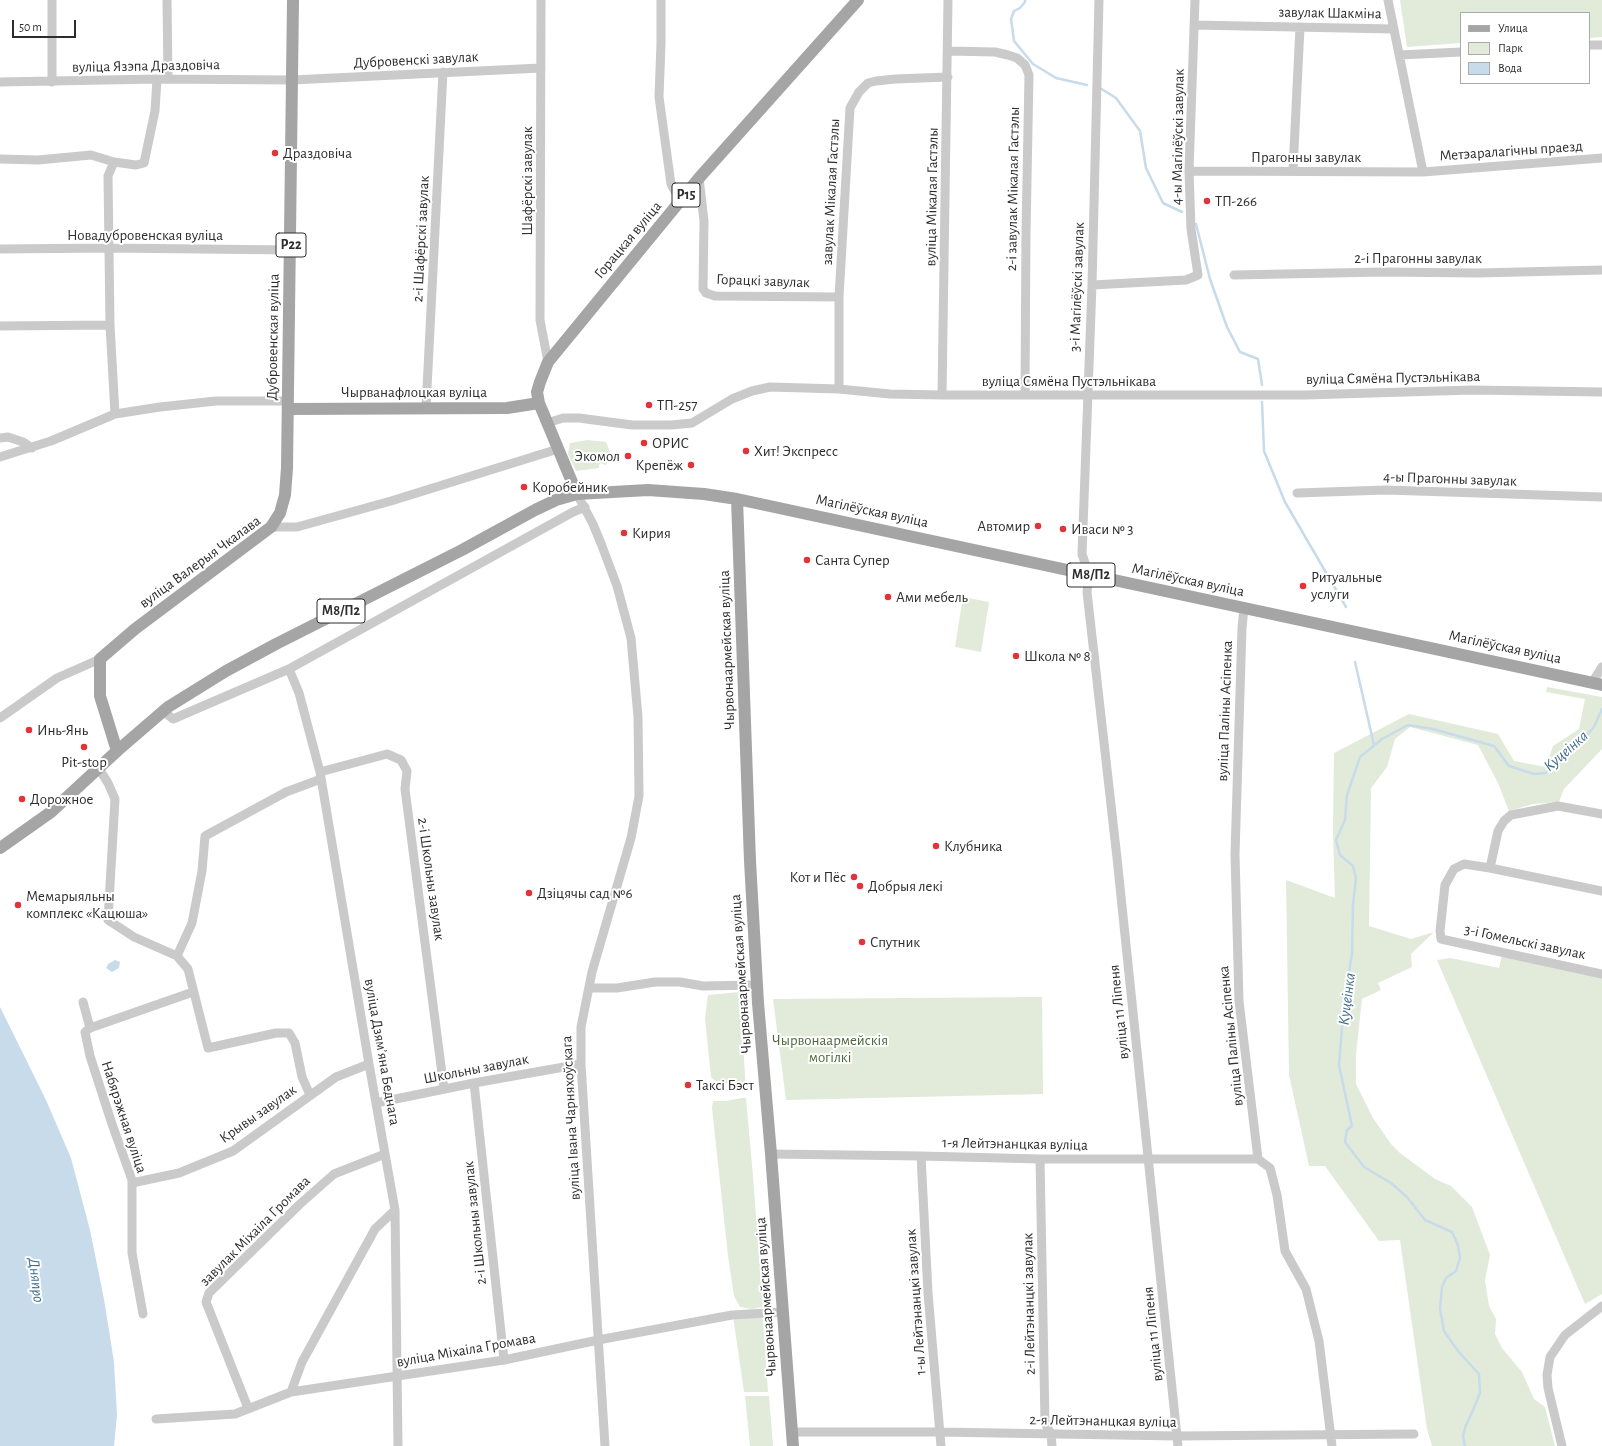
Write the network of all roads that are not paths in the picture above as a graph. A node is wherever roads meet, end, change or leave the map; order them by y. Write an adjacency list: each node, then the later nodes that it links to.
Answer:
1 (52, 0): 26 (street)
2 (167, 0): 23 (street)
3 (293, 0): 24 (main road, Дубровенская вуліца / Р22)
4 (541, 0): 19 (street, Шафёрскі завулак)
5 (661, 0): 34 (street)
6 (858, 0): 33 (main road, Горацкая вуліца / Р15)
7 (948, 0): 16 (street, вуліца Мікалая Гастэлы)
8 (1099, 0): 40 (street, 3-і Магілёўскі завулак)
9 (1195, 0): 11 (street, 4-ы Магілёўскі завулак)
10 (1388, 0): 13 (street)
11 (1194, 25): 12 (street, завулак Шакміна); 31 (street, 4-ы Магілёўскі завулак)
12 (1300, 27): 13 (street, завулак Шакміна); 30 (street)
13 (1393, 29): 18 (street)
14 (1590, 45): 15 (street)
15 (1602, 45)
16 (948, 52): 21 (street, вуліца Мікалая Гастэлы); 47 (street, 2-і завулак Мікалая Гастэлы)
17 (1460, 52): 18 (street)
18 (1400, 55): 32 (street)
19 (541, 68): 20 (street, Дубровенскі завулак); 44 (street, Шафёрскі завулак)
20 (443, 72): 24 (street, Дубровенскі завулак); 52 (street, 2-і Шафёрскі завулак)
21 (948, 77): 41 (street, завулак Мікалая Гастэлы); 48 (street, вуліца Мікалая Гастэлы)
22 (156, 78): 23 (street, вуліца Язэпа Драздовіча); 26 (street, вуліца Язэпа Драздовіча); 29 (street)
23 (168, 79): 24 (street, вуліца Язэпа Драздовіча)
24 (292, 80): 37 (main road, Дубровенская вуліца / Р22)
25 (0, 82): 26 (street, вуліца Язэпа Драздовіча)
26 (52, 82)
27 (1602, 158): 32 (street, Метэаралагічны праезд)
28 (0, 159): 29 (street)
29 (114, 162): 35 (street)
30 (1293, 170): 31 (street, Прагонны завулак); 32 (street, Прагонны завулак)
31 (1190, 171): 40 (street, 4-ы Магілёўскі завулак)
32 (1422, 172)
33 (699, 178): 34 (main road, Горацкая вуліца / Р15); 41 (street, Горацкі завулак)
34 (680, 202): 44 (main road, Горацкая вуліца / Р15)
35 (110, 248): 36 (street, Новадубровенская вуліца); 37 (street, Новадубровенская вуліца); 42 (street)
36 (0, 249)
37 (291, 250): 51 (main road, Дубровенская вуліца / Р22)
38 (1602, 270): 39 (street, 2-і Прагонны завулак)
39 (1234, 275)
40 (1092, 285): 49 (street, 3-і Магілёўскі завулак)
41 (839, 297): 45 (street, завулак Мікалая Гастэлы)
42 (110, 325): 43 (street); 53 (street)
43 (0, 326)
44 (548, 362): 50 (main road, Горацкая вуліца / Р15)
45 (839, 389): 48 (street, вуліца Сямёна Пустэльнікава); 54 (street, вуліца Сямёна Пустэльнікава)
46 (1602, 392): 49 (street, вуліца Сямёна Пустэльнікава)
47 (1025, 394): 48 (street, вуліца Сямёна Пустэльнікава); 49 (street, вуліца Сямёна Пустэльнікава)
48 (942, 395)
49 (1087, 396): 65 (street, 3-і Магілёўскі завулак)
50 (539, 403): 52 (main road, Чырванафлоцкая вуліца); 54 (main road, Р15)
51 (288, 405): 52 (main road, Чырванафлоцкая вуліца); 53 (street, Чырванафлоцкая вуліца); 64 (main road, Дубровенская вуліца / Р22)
52 (426, 408)
53 (115, 414): 56 (street, Чырванафлоцкая вуліца)
54 (547, 423): 57 (main road, Р15)
55 (0, 438): 56 (street)
56 (32, 448): 58 (street, Чырванафлоцкая вуліца)
57 (558, 449): 60 (main road, Р15); 64 (street, вуліца Валерыя Чкалава)
58 (0, 457)
59 (1297, 493): 61 (street, 4-ы Прагонны завулак)
60 (577, 494): 62 (main road, Магілёўская вуліца / М8/П2); 63 (street, вуліца Івана Чарняхоўскага); 71 (main road, М8/П2)
61 (1602, 497)
62 (738, 499): 65 (main road, Магілёўская вуліца / М8/П2); 82 (main road, Чырвонаармейская вуліца)
63 (585, 507): 69 (street); 83 (street, вуліца Івана Чарняхоўскага)
64 (272, 527): 67 (main road, вуліца Валерыя Чкалава / Р22)
65 (1089, 575): 66 (main road, Магілёўская вуліца / М8/П2); 96 (street, вуліца 11 Ліпеня)
66 (1244, 608): 70 (main road, Магілёўская вуліца / М8/П2); 97 (street, вуліца Паліны Асіпенка)
67 (100, 660): 72 (street, вуліца Валерыя Чкалава); 73 (main road)
68 (1602, 667): 70 (street)
69 (289, 669): 71 (street); 75 (street, вуліца Дзямʼяна Беднага)
70 (1597, 684)
71 (163, 711): 73 (main road, М8/П2)
72 (0, 718)
73 (117, 751): 74 (main road, М8/П2)
74 (99, 769): 77 (main road, М8/П2); 80 (street)
75 (320, 776): 80 (street, 2-і Школьны завулак); 87 (street, вуліца Дзямʼяна Беднага); 90 (street, 2-і Школьны завулак)
76 (1602, 814): 78 (street)
77 (0, 848)
78 (1490, 868): 79 (street); 81 (street, 3-і Гомельскі завулак)
79 (1602, 891)
80 (177, 956): 84 (street, Крывы завулак)
81 (1602, 974)
82 (756, 985): 83 (street); 94 (main road, Чырвонаармейская вуліца)
83 (589, 988): 88 (street, вуліца Івана Чарняхоўскага)
84 (193, 992): 86 (street); 91 (street, Крывы завулак)
85 (83, 1002): 86 (street, Набярэжная вуліца)
86 (90, 1028): 99 (street, Набярэжная вуліца)
87 (369, 1064): 91 (street, Крывы завулак); 92 (street, вуліца Дзямʼяна Беднага)
88 (581, 1064): 89 (street, Школьны завулак); 104 (street, вуліца Івана Чарняхоўскага)
89 (474, 1082): 90 (street, Школьны завулак); 105 (street, 2-і Школьны завулак)
90 (444, 1089): 92 (street, Школьны завулак)
91 (310, 1095): 99 (street, Крывы завулак)
92 (376, 1103): 93 (street, вуліца Дзямʼяна Беднага)
93 (386, 1154): 100 (street, вуліца Дзямʼяна Беднага); 108 (street, завулак Міхаіла Громава)
94 (771, 1154): 95 (street, 1-я Лейтэнанцкая вуліца); 102 (main road, Чырвонаармейская вуліца)
95 (921, 1156): 98 (street, 1-я Лейтэнанцкая вуліца); 111 (street, 1-ы Лейтэнанцкі завулак)
96 (1148, 1159): 97 (street, 1-я Лейтэнанцкая вуліца); 98 (street, 1-я Лейтэнанцкая вуліца); 115 (street, вуліца 11 Ліпеня)
97 (1258, 1159): 114 (street)
98 (1040, 1160): 112 (street, 2-і Лейтэнанцкі завулак)
99 (132, 1183): 103 (street, Набярэжная вуліца)
100 (395, 1210): 106 (street, вуліца Дзямʼяна Беднага); 107 (street)
101 (1602, 1306): 123 (street)
102 (783, 1312): 104 (street, вуліца Міхаіла Громава); 110 (main road, Чырвонаармейская вуліца)
103 (143, 1314)
104 (598, 1340): 105 (street, вуліца Міхаіла Громава); 117 (street, вуліца Івана Чарняхоўскага)
105 (504, 1360): 106 (street, вуліца Міхаіла Громава)
106 (396, 1377): 107 (street, вуліца Міхаіла Громава); 116 (street, вуліца Дзямʼяна Беднага)
107 (291, 1392): 108 (street, вуліца Міхаіла Громава)
108 (248, 1408): 109 (street, вуліца Міхаіла Громава)
109 (156, 1419)
110 (792, 1432): 111 (street, 2-я Лейтэнанцкая вуліца); 118 (main road, Чырвонаармейская вуліца)
111 (940, 1432): 112 (street, 2-я Лейтэнанцкая вуліца); 119 (street, 1-ы Лейтэнанцкі завулак)
112 (1051, 1434): 115 (street, 2-я Лейтэнанцкая вуліца); 120 (street, 2-і Лейтэнанцкі завулак)
113 (1414, 1434): 114 (street, 2-я Лейтэнанцкая вуліца)
114 (1330, 1435): 115 (street, 2-я Лейтэнанцкая вуліца); 122 (street)
115 (1178, 1436): 121 (street, вуліца 11 Ліпеня)
116 (398, 1446)
117 (605, 1446)
118 (793, 1446)
119 (940, 1446)
120 (1052, 1446)
121 (1178, 1446)
122 (1332, 1446)
123 (1562, 1446)

